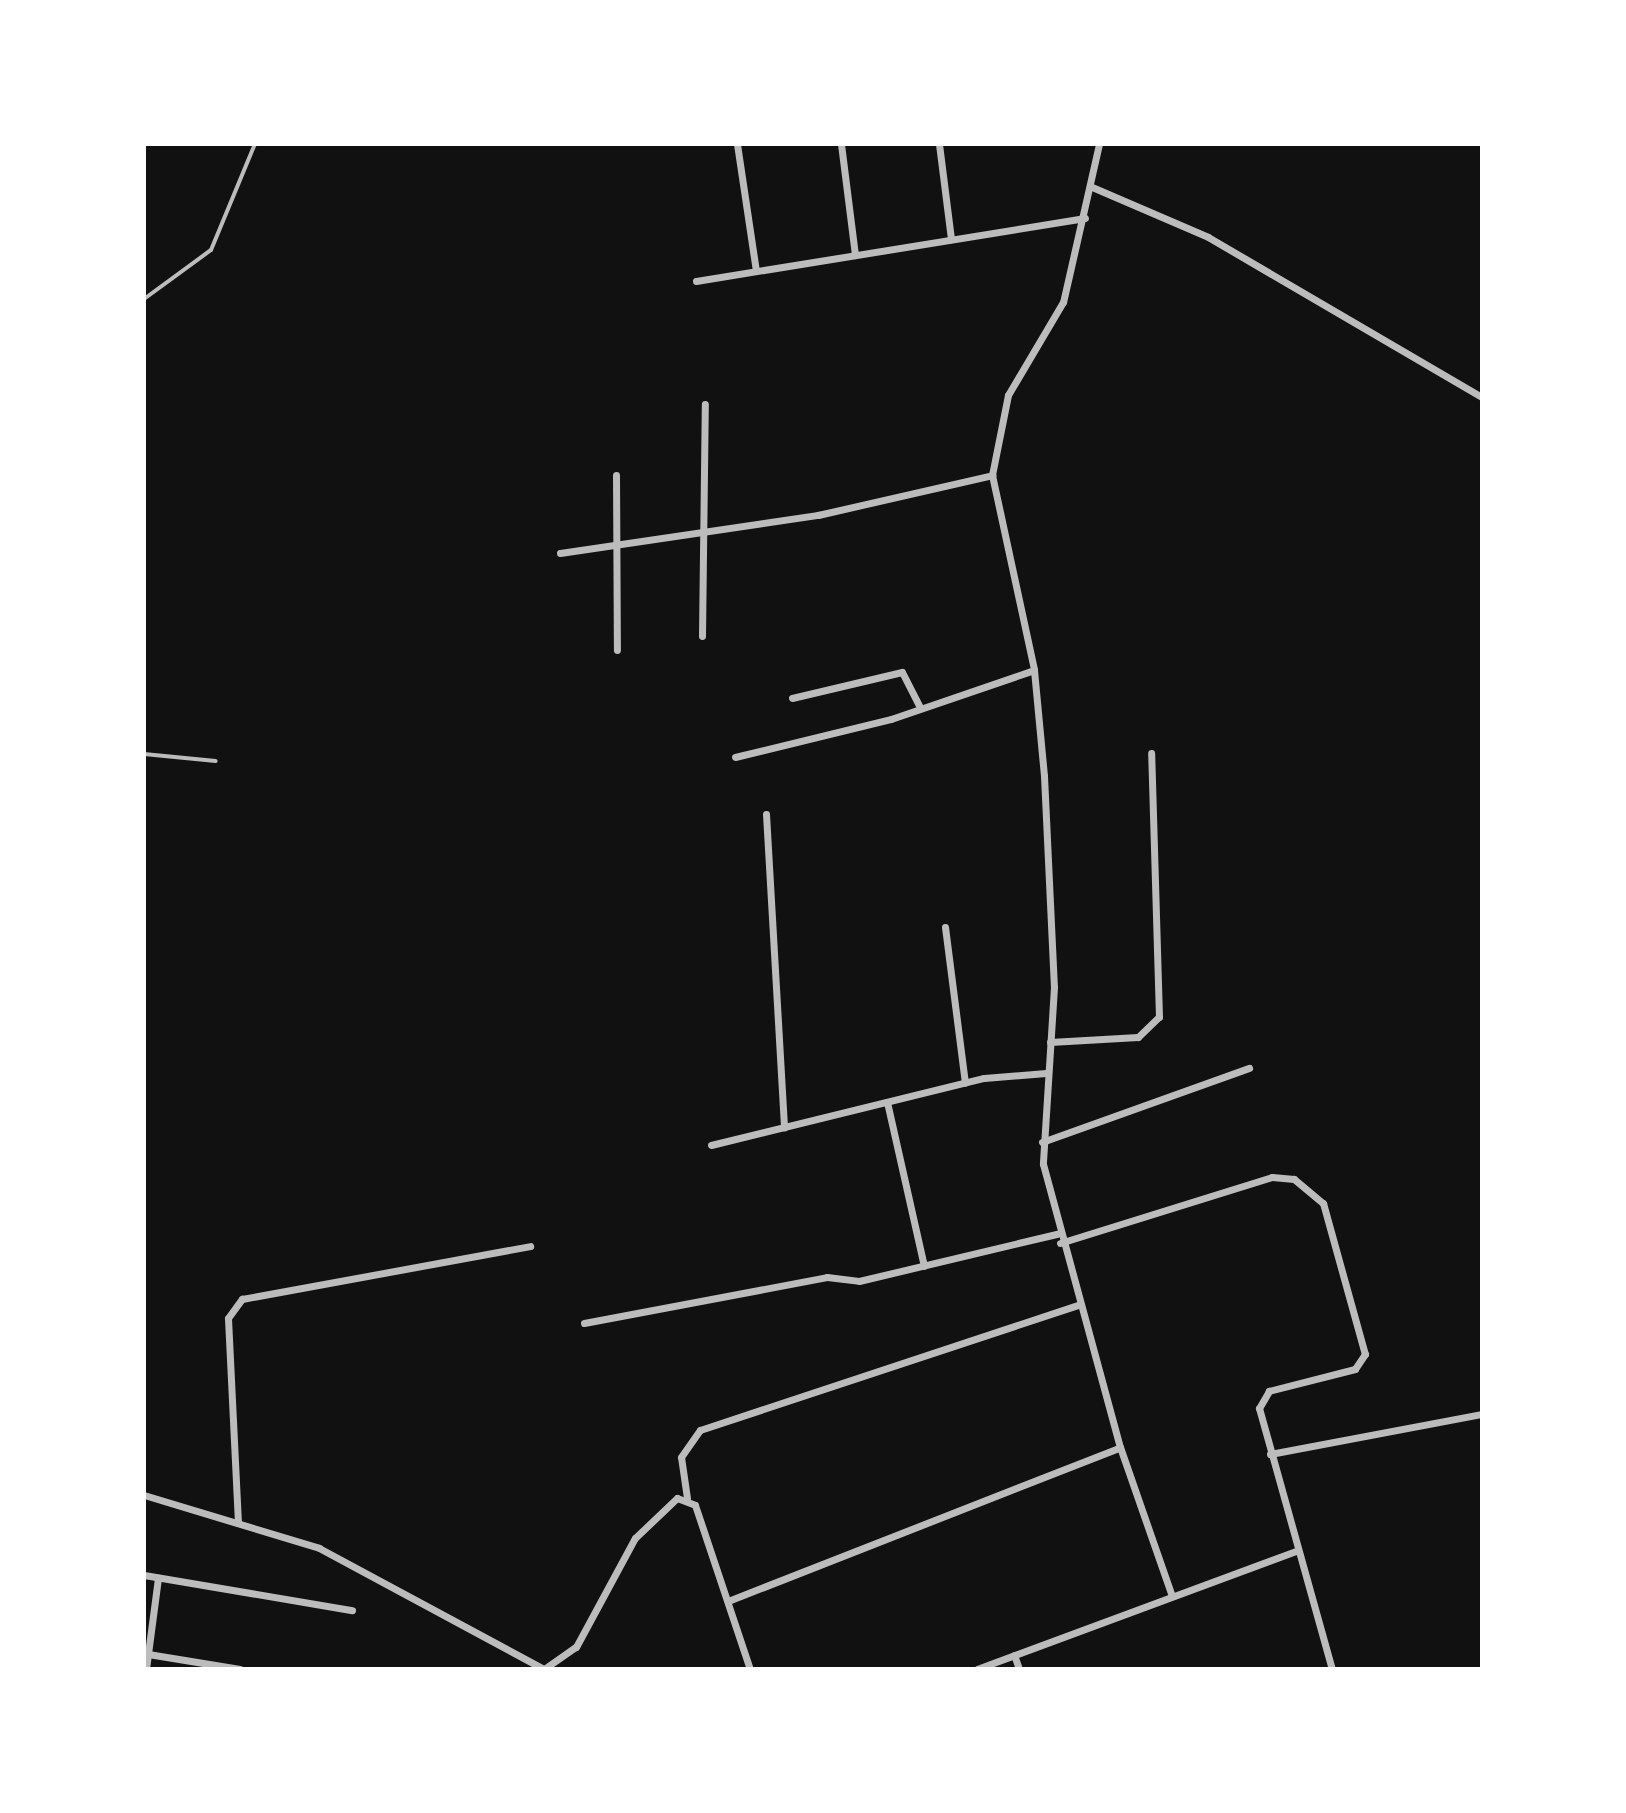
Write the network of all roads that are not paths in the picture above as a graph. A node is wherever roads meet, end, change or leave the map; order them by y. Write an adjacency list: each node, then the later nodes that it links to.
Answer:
1 (255, 144): 12 (lane)
2 (737, 144): 10 (street)
3 (841, 144): 9 (street)
4 (939, 144): 8 (street)
5 (1099, 144): 6 (street)
6 (1092, 187): 7 (street); 13 (street)
7 (1085, 218): 8 (street); 16 (street)
8 (951, 239): 9 (street)
9 (855, 255): 10 (street)
10 (756, 271): 11 (street)
11 (696, 281)
12 (144, 299)
13 (1482, 397)
14 (705, 404): 17 (street)
15 (616, 475): 18 (street)
16 (992, 475): 17 (street); 22 (street)
17 (703, 533): 18 (street); 20 (street)
18 (615, 545): 19 (street); 21 (street)
19 (560, 553)
20 (702, 636)
21 (617, 650)
22 (1034, 670): 24 (street); 31 (street)
23 (792, 698): 24 (street)
24 (919, 706): 27 (street)
25 (1151, 753): 31 (street)
26 (144, 754): 28 (lane)
27 (735, 757)
28 (216, 761)
29 (766, 814): 36 (street)
30 (945, 927): 34 (street)
31 (1050, 1042): 33 (street)
32 (1249, 1068): 37 (street)
33 (1046, 1073): 34 (street); 37 (street)
34 (965, 1083): 35 (street)
35 (887, 1102): 36 (street); 42 (street)
36 (784, 1127): 38 (street)
37 (1042, 1142): 39 (street)
38 (711, 1145)
39 (1057, 1234): 40 (street); 42 (street)
40 (1060, 1243): 43 (street); 47 (street)
41 (530, 1246): 50 (street)
42 (924, 1266): 44 (street)
43 (1080, 1304): 46 (street); 49 (street)
44 (584, 1323)
45 (1482, 1414): 47 (street)
46 (1120, 1447): 54 (street); 55 (street)
47 (1270, 1454): 51 (street)
48 (144, 1495): 50 (street)
49 (687, 1498): 55 (street); 61 (street)
50 (238, 1523): 61 (street)
51 (1296, 1551): 54 (street); 65 (street)
52 (144, 1575): 53 (street)
53 (158, 1578): 56 (street); 57 (street)
54 (1172, 1596): 58 (street)
55 (728, 1601): 62 (street)
56 (352, 1610)
57 (148, 1654): 59 (street); 60 (street)
58 (1014, 1655): 63 (street); 64 (street)
59 (146, 1669)
60 (240, 1669)
61 (544, 1669)
62 (750, 1669)
63 (977, 1669)
64 (1019, 1669)
65 (1332, 1669)

